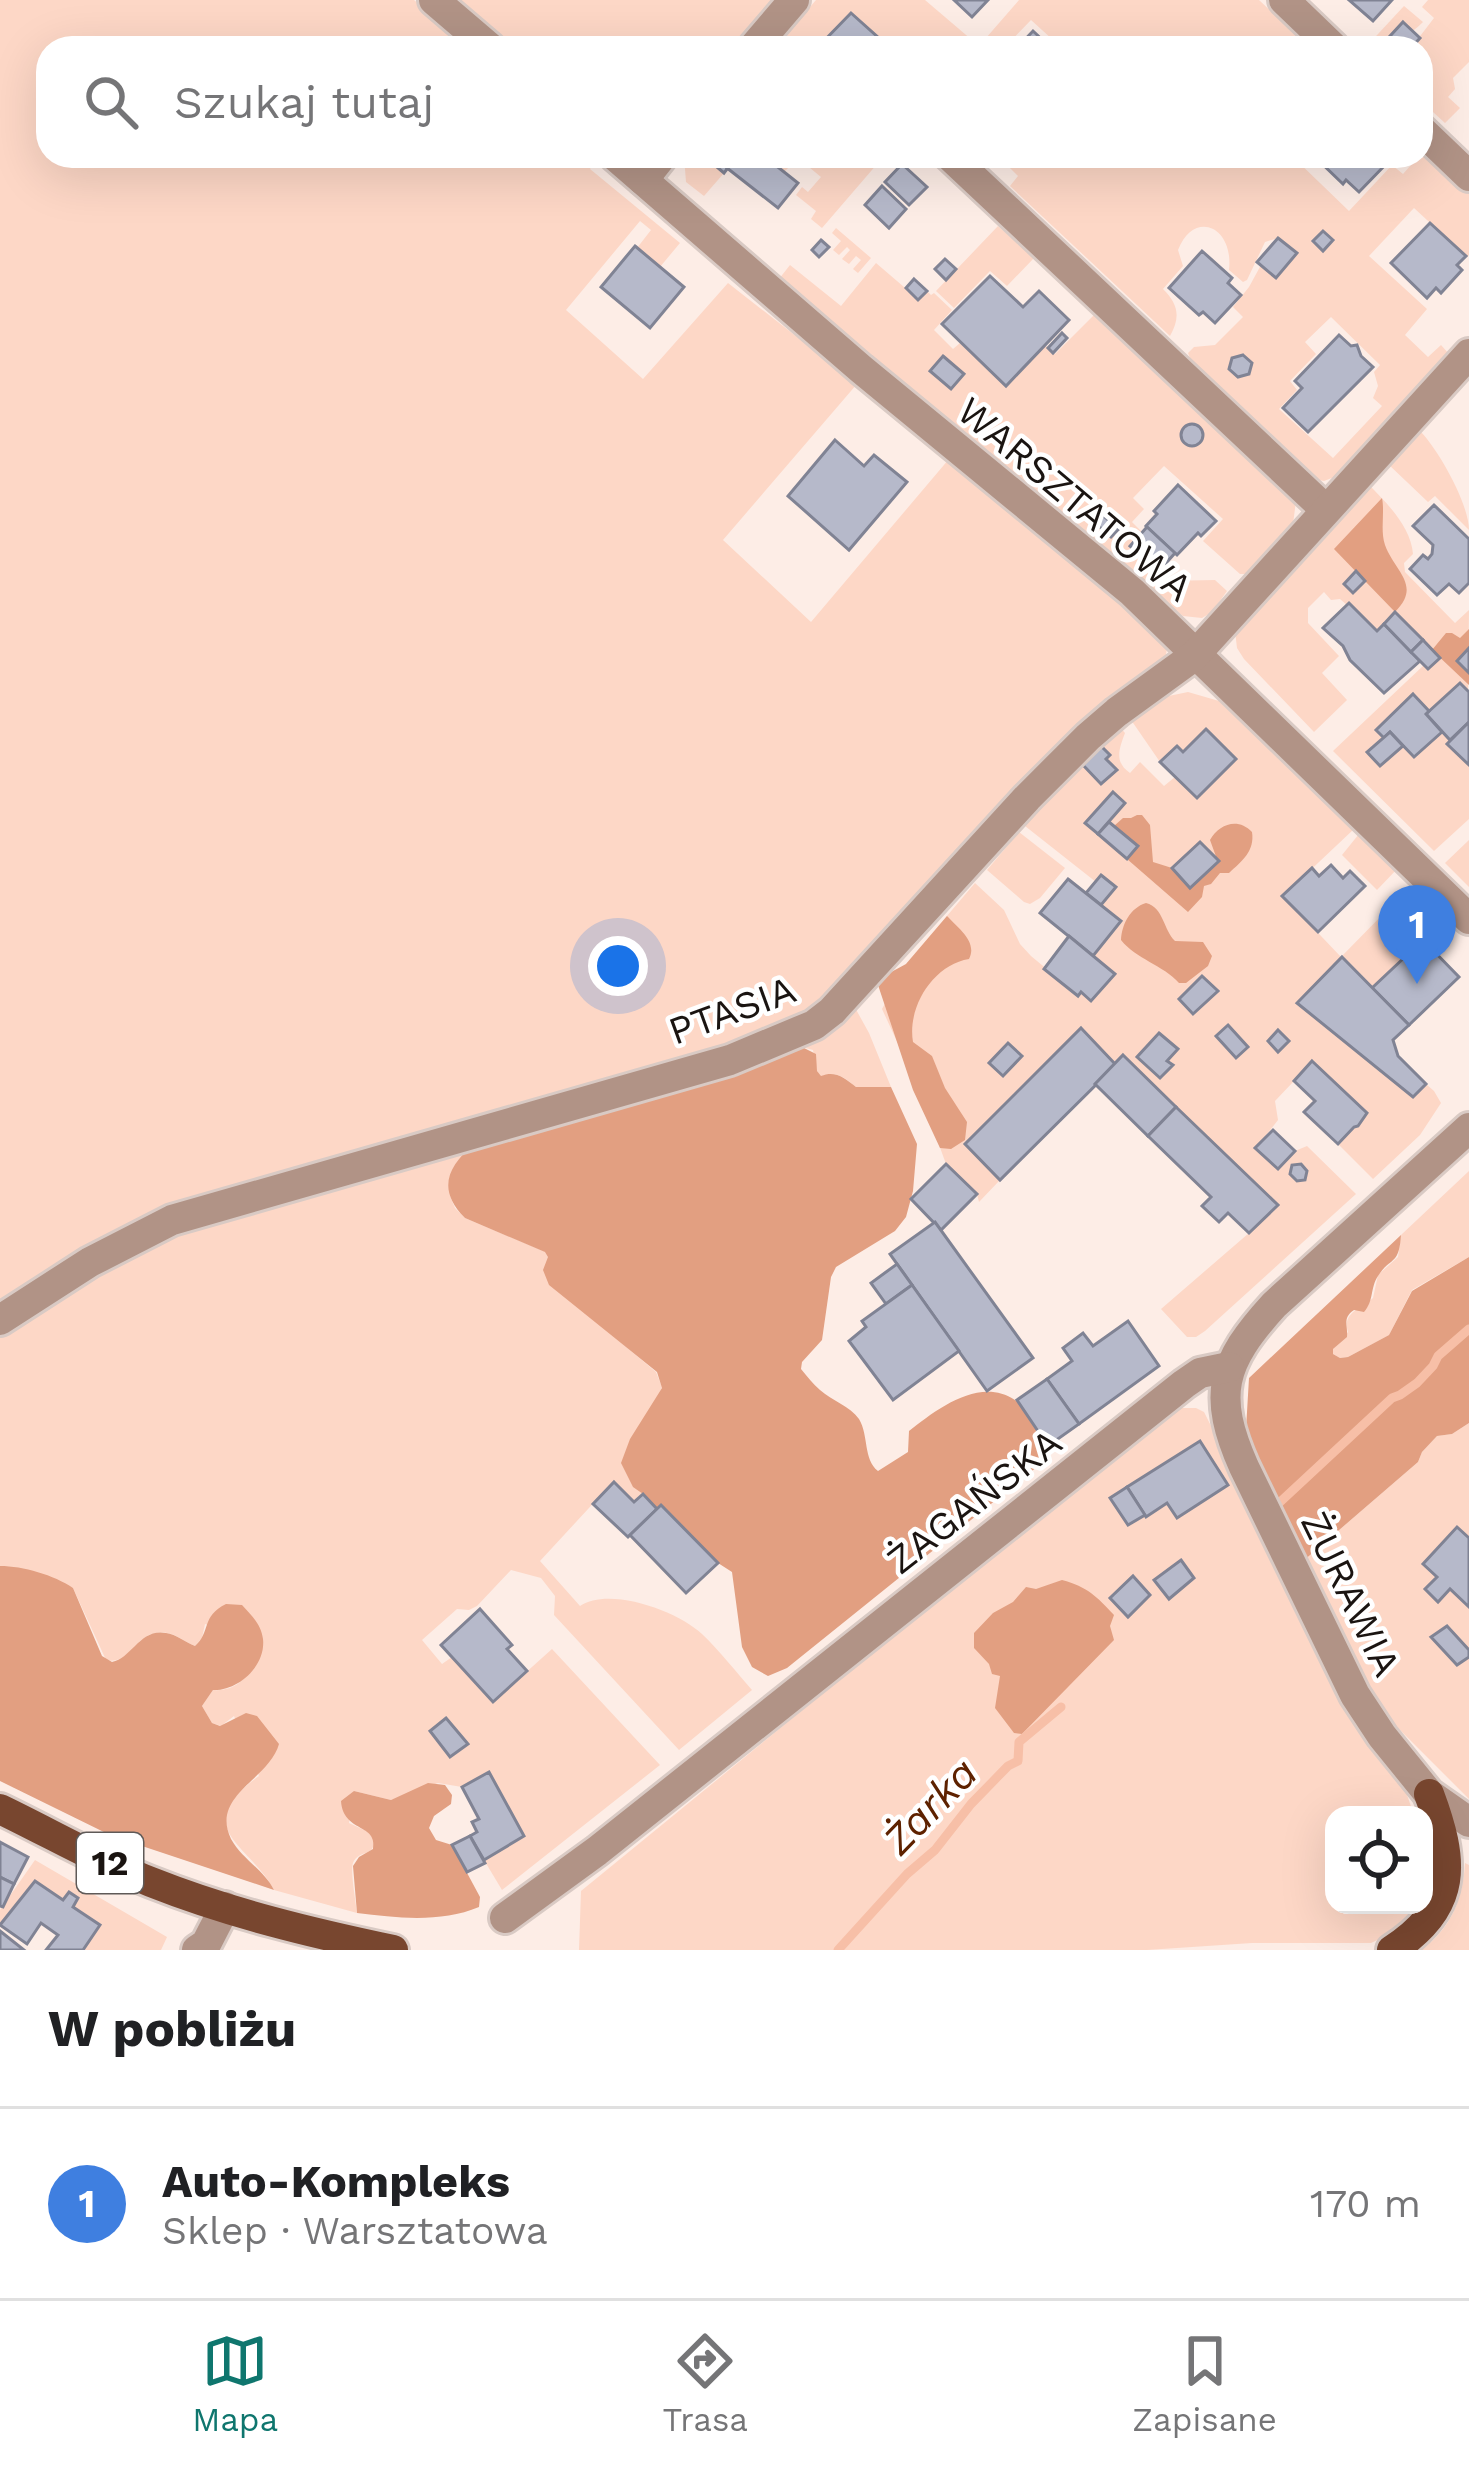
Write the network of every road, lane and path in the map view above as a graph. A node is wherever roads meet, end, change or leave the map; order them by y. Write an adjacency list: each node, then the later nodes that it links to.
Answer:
1 (434, 0): 4 (street)
2 (794, 0): 5 (street)
3 (1284, 0): 6 (street)
4 (476, 36)
5 (763, 36)
6 (1322, 36)
7 (1433, 142): 10 (street)
8 (652, 168): 13 (street, WARSZTATOWA)
9 (963, 168): 12 (street)
10 (1469, 176)
11 (1469, 354): 12 (street, PTASIA)
12 (1326, 510): 13 (street, PTASIA)
13 (1194, 656): 14 (street, WARSZTATOWA); 16 (street, PTASIA)
14 (1469, 920)
15 (1469, 1128): 17 (street)
16 (0, 1320)
17 (1229, 1367): 18 (street, ŻURAWIA); 22 (street, ŻAGAŃSKA)
18 (1429, 1794): 20 (street, ŻURAWIA); 25 (main road)
19 (0, 1809): 21 (main road, 12)
20 (1469, 1822)
21 (224, 1907): 23 (street); 24 (main road, 12)
22 (505, 1918)
23 (197, 1950)
24 (393, 1950)
25 (1392, 1950)

